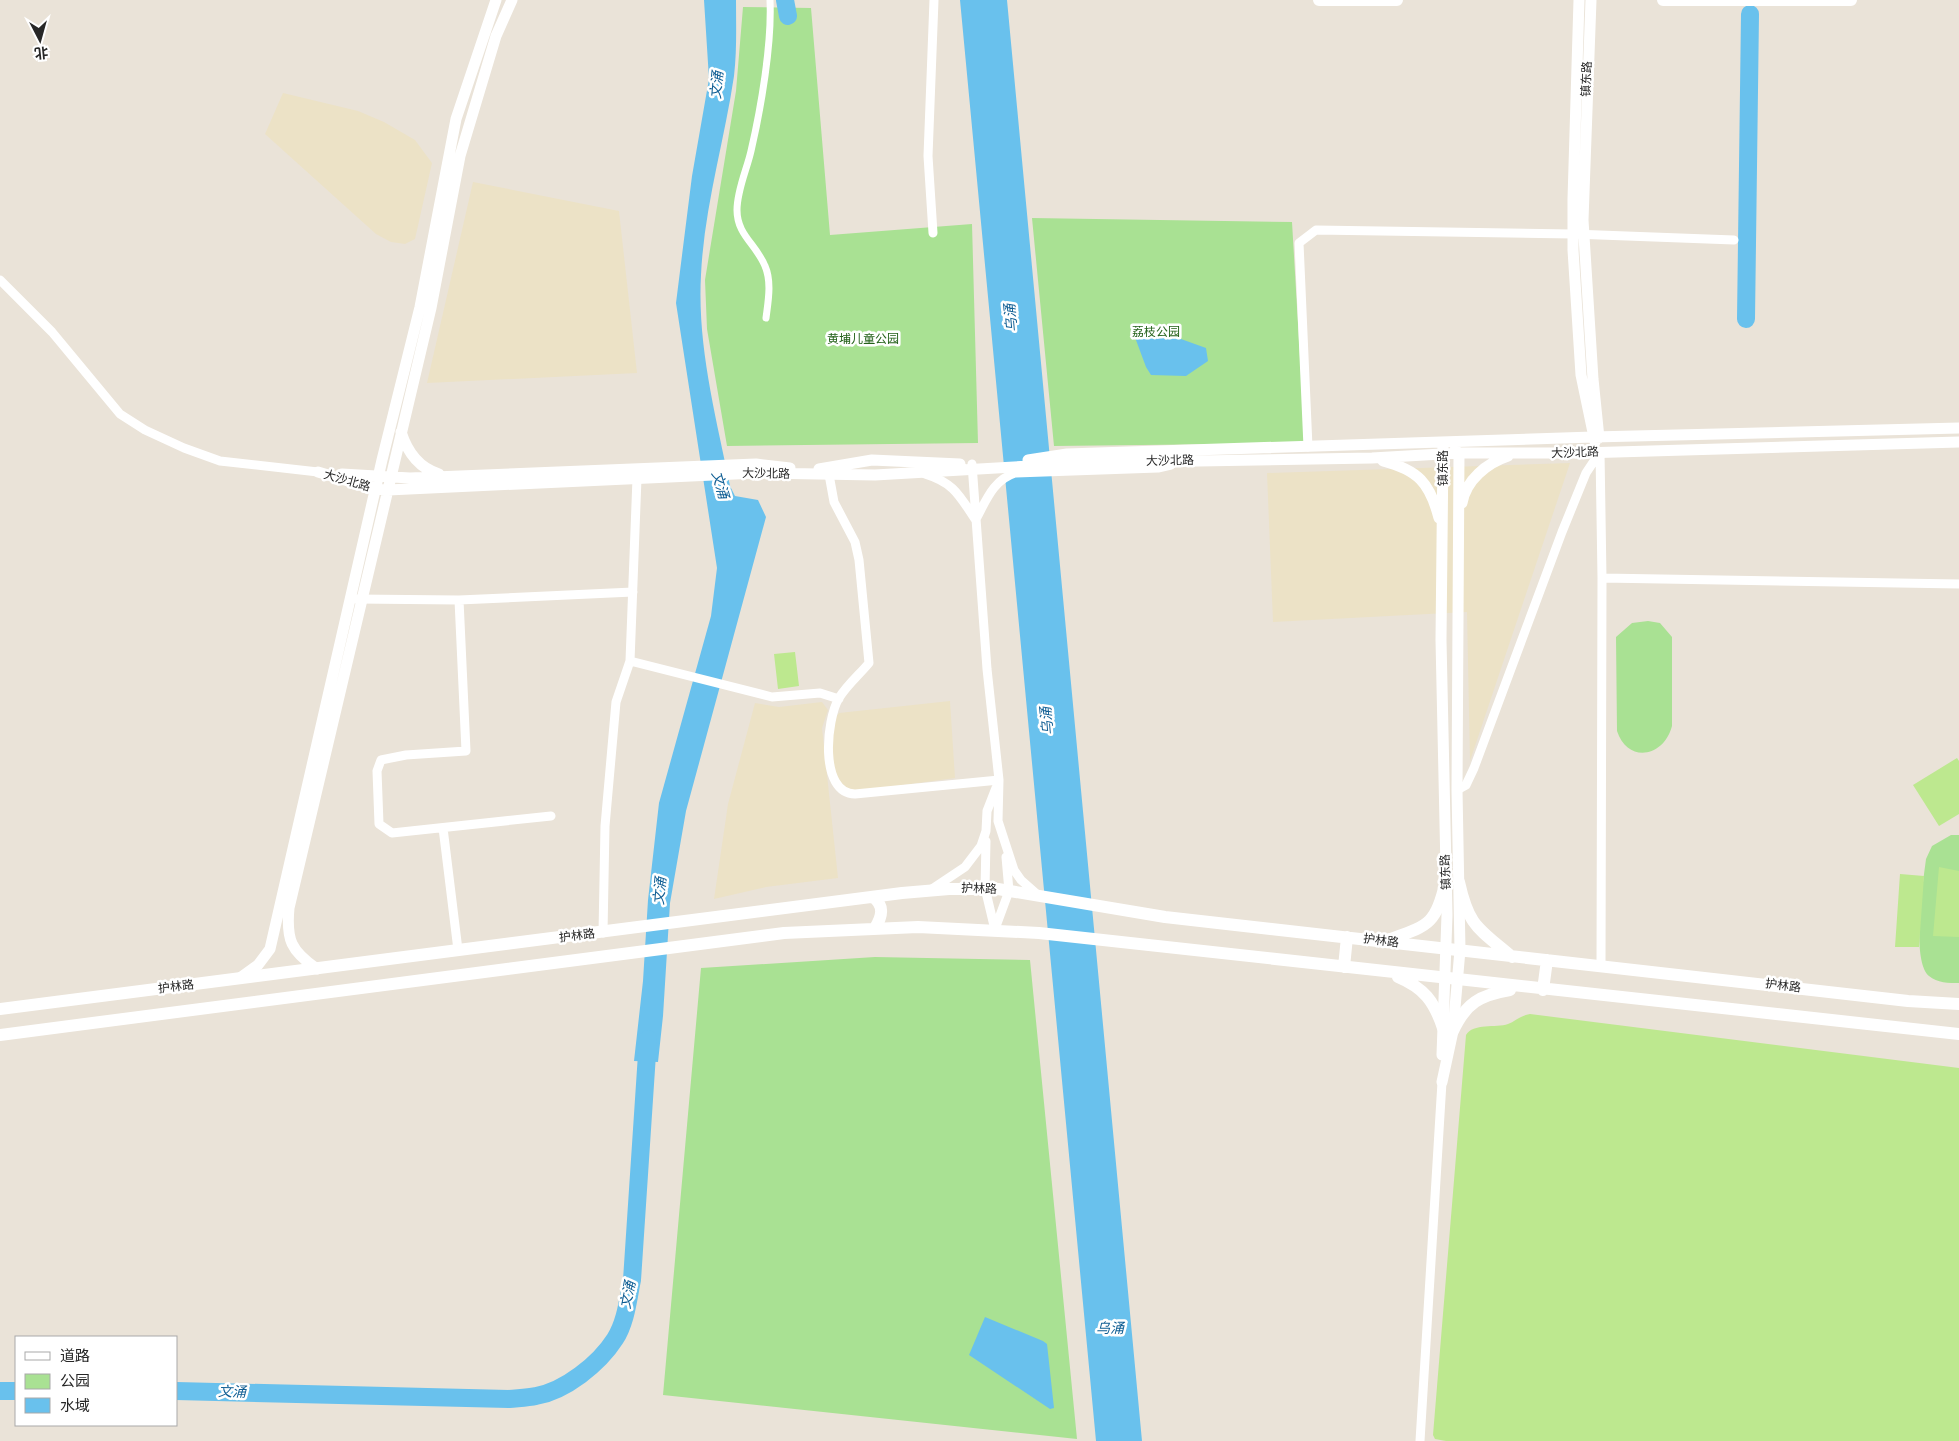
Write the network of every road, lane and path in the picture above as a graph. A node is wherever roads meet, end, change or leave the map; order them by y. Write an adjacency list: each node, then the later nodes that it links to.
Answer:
1 (496, 0): 33 (street)
2 (512, 0): 17 (street)
3 (770, 0): 15 (street)
4 (934, 0): 11 (street)
5 (1319, 0): 6 (main road)
6 (1397, 0)
7 (1579, 0): 12 (street, 镇东路)
8 (1591, 0): 12 (street, 镇东路)
9 (1663, 0): 10 (main road)
10 (1851, 0)
11 (933, 232)
12 (1578, 234): 13 (street); 18 (street, 镇东路); 20 (street)
13 (1734, 240)
14 (0, 280): 29 (street)
15 (766, 318)
16 (1959, 428): 18 (street, 大沙北路)
17 (401, 431): 32 (street); 34 (street)
18 (1596, 437): 21 (street, 大沙北路); 22 (street, 镇东路)
19 (1959, 442): 22 (street, 大沙北路)
20 (1308, 447): 21 (street, 大沙北路); 27 (street, 大沙北路)
21 (1443, 448): 23 (street, 镇东路); 25 (street, 大沙北路); 40 (street, 镇东路)
22 (1600, 452): 24 (street, 大沙北路); 41 (street); 49 (street)
23 (1459, 453): 24 (street, 大沙北路); 39 (street, 镇东路)
24 (1511, 454): 39 (street)
25 (1372, 458): 27 (street, 大沙北路); 40 (street)
26 (973, 467): 27 (street, 大沙北路); 30 (street, 大沙北路); 31 (street, 大沙北路); 38 (street)
27 (998, 469): 38 (street)
28 (672, 471): 30 (street, 大沙北路); 30 (street, 大沙北路); 32 (street, 大沙北路); 35 (street, 大沙北路)
29 (318, 472): 33 (street, 大沙北路); 36 (street, 大沙北路)
30 (828, 472): 31 (street, 大沙北路); 47 (street)
31 (920, 472): 38 (street)
32 (445, 476): 34 (street, 大沙北路)
33 (378, 477): 34 (street, 大沙北路); 36 (street)
34 (391, 478): 37 (street)
35 (637, 478): 37 (street, 大沙北路); 43 (street)
36 (376, 489): 37 (street, 大沙北路); 44 (street)
37 (388, 490): 44 (street)
38 (976, 519): 48 (street)
39 (1459, 528): 40 (street); 49 (street, 镇东路)
40 (1443, 534): 54 (street, 镇东路)
41 (1602, 578): 42 (street); 71 (street)
42 (1959, 584)
43 (633, 592): 45 (street); 46 (street)
44 (356, 599): 45 (street); 73 (street); 75 (street)
45 (460, 600): 51 (street)
46 (630, 661): 47 (street); 63 (street)
47 (839, 699): 48 (street)
48 (999, 780): 52 (street); 53 (street)
49 (1457, 790): 55 (street, 镇东路)
50 (551, 816): 51 (street)
51 (443, 828): 67 (street)
52 (986, 831): 56 (street); 57 (street)
53 (1004, 843): 58 (street); 59 (street)
54 (1446, 881): 65 (main road); 66 (street, 镇东路)
55 (1459, 882): 68 (street, 镇东路); 69 (main road)
56 (985, 888): 57 (main road, 护林路); 58 (main road, 护林路); 62 (street)
57 (928, 891): 60 (main road, 护林路)
58 (1009, 891): 59 (main road, 护林路); 62 (street)
59 (1038, 895): 64 (main road, 护林路)
60 (873, 898): 61 (main road); 63 (main road, 护林路)
61 (874, 928): 62 (main road, 护林路); 83 (main road, 护林路)
62 (995, 930): 72 (main road, 护林路)
63 (604, 933): 67 (main road, 护林路)
64 (1347, 937): 65 (main road, 护林路); 72 (main road)
65 (1384, 941): 66 (main road, 护林路)
66 (1446, 949): 68 (main road, 护林路); 76 (street, 镇东路)
67 (458, 950): 73 (main road, 护林路)
68 (1460, 950): 69 (main road, 护林路); 76 (street, 镇东路)
69 (1512, 957): 70 (main road, 护林路)
70 (1546, 960): 71 (main road, 护林路); 78 (main road)
71 (1601, 966): 79 (main road, 护林路)
72 (1344, 967): 74 (main road, 护林路)
73 (317, 968): 75 (main road, 护林路)
74 (1386, 972): 76 (main road, 护林路); 81 (main road)
75 (238, 979): 80 (main road, 护林路)
76 (1451, 979): 77 (main road, 护林路); 81 (street, 镇东路)
77 (1527, 988): 78 (main road, 护林路); 81 (main road)
78 (1543, 990): 82 (main road, 护林路)
79 (1959, 1004)
80 (0, 1009)
81 (1448, 1029): 84 (street, 镇东路)
82 (1959, 1034)
83 (0, 1035)
84 (1442, 1082): 85 (street)
85 (1420, 1441)

